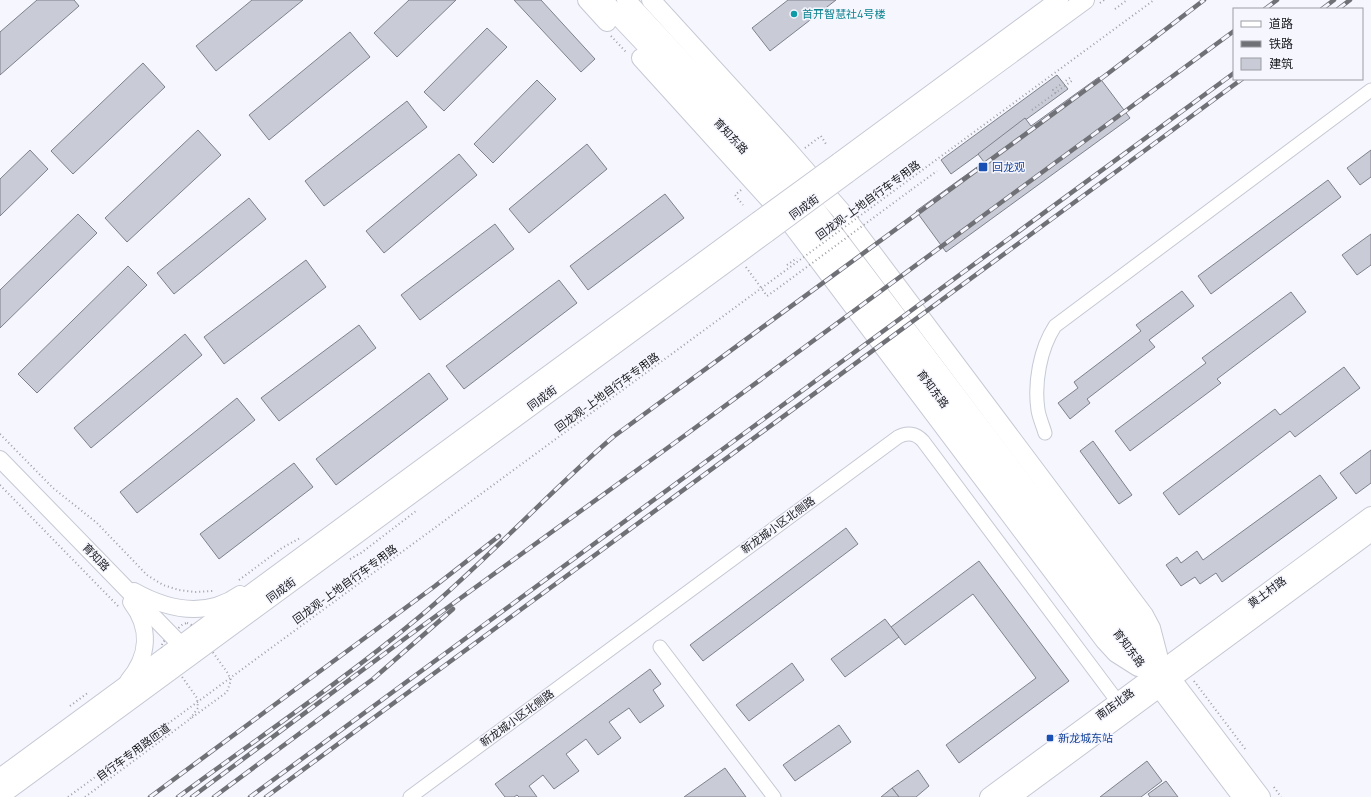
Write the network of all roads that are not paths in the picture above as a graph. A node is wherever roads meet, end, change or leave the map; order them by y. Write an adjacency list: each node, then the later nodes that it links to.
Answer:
1 (587, 0): 19 (main road)
2 (603, 0): 19 (main road, 育知东路)
3 (626, 0): 19 (main road, 育知东路)
4 (651, 0): 19 (main road)
5 (1060, 0): 8 (main road, 同成街)
6 (1085, 0): 8 (main road, 同成街)
7 (1371, 90): 10 (street)
8 (843, 168): 9 (main road, 同成街, bridge)
9 (763, 227): 14 (main road, 同成街); 18 (main road, 同成街)
10 (1045, 433)
11 (0, 459): 12 (street, 育知路)
12 (50, 511): 16 (street, 育知路); 20 (street)
13 (1371, 516): 19 (main road, 黄土村路)
14 (335, 532): 16 (street); 18 (main road, 同成街)
15 (1371, 532): 19 (main road, 黄土村路)
16 (108, 570): 18 (street, 育知路)
17 (660, 647): 26 (street)
18 (186, 651): 20 (main road, 同成街); 24 (main road, 同成街)
19 (1161, 678): 21 (main road, 南店北路); 23 (main road, 育知东路); 28 (main road, 南店北路); 29 (main road, 育知东路)
20 (100, 694): 22 (main road, 同成街)
21 (1118, 702): 25 (street, 新龙城小区北侧路); 27 (main road, 南店北路)
22 (0, 778)
23 (1266, 791)
24 (0, 796)
25 (410, 797)
26 (774, 797)
27 (989, 797)
28 (1011, 797)
29 (1242, 797)

